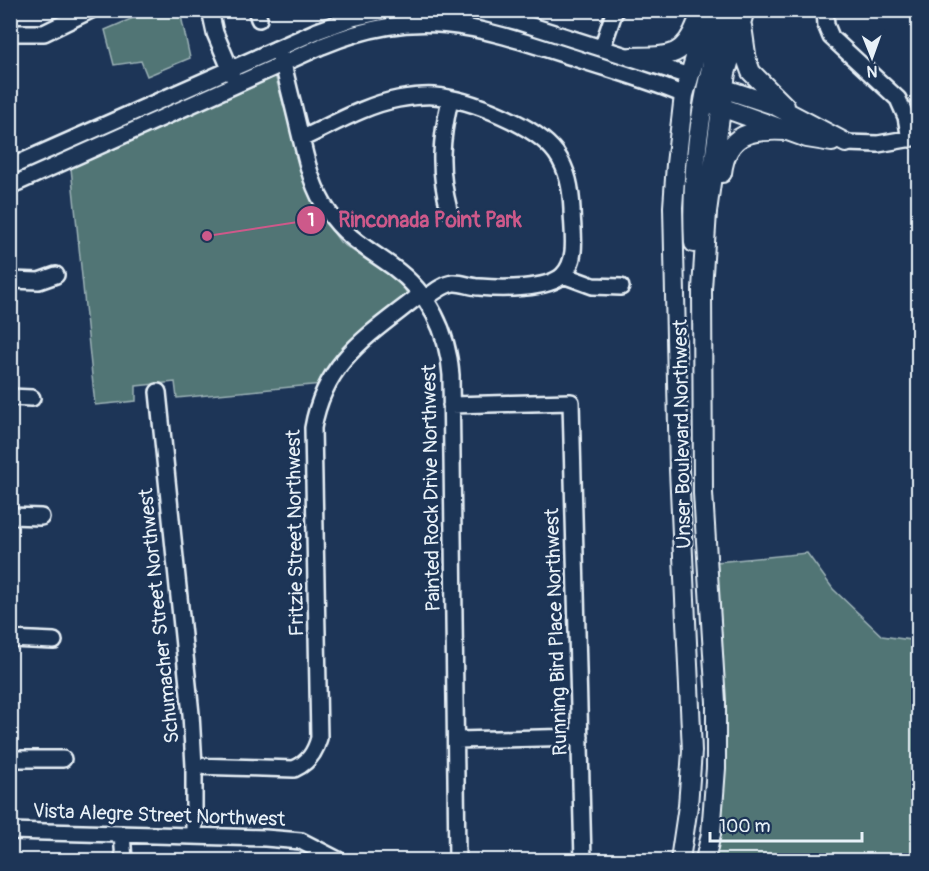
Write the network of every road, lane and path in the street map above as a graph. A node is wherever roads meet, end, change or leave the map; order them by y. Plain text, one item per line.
1 (91, 10) edge
2 (210, 10) edge
3 (388, 10) edge
4 (472, 10) edge
5 (615, 10) edge
6 (701, 10) edge
7 (710, 10) edge
8 (825, 10) edge
9 (498, 13) edge
10 (738, 14) edge
11 (494, 32) junction
12 (10, 33) edge
13 (602, 48) junction
14 (276, 49) junction
15 (631, 57) junction
16 (283, 63) junction
17 (230, 69) junction
18 (689, 76) junction
19 (237, 84) junction
20 (684, 94) junction
21 (714, 95) junction
22 (450, 99) junction
23 (791, 123) junction
24 (914, 138) edge
25 (302, 139) junction
26 (846, 143) joint
27 (10, 167) edge
28 (10, 186) edge
29 (449, 210) dead end
30 (56, 274) dead end
31 (563, 275) junction
32 (10, 280) edge
33 (621, 287) dead end
34 (423, 296) junction
35 (702, 330) junction
36 (158, 392) dead end
37 (10, 397) edge
38 (32, 398) dead end
39 (451, 405) junction
40 (10, 516) edge
41 (41, 517) dead end
42 (10, 639) edge
43 (54, 641) dead end
44 (580, 737) junction
45 (457, 740) junction
46 (10, 759) edge
47 (63, 759) dead end
48 (194, 766) junction
49 (10, 831) edge
50 (122, 834) junction
51 (194, 836) junction
52 (124, 861) edge
53 (338, 861) edge
54 (457, 861) edge
55 (583, 861) edge
56 (680, 861) edge
57 (705, 861) edge

1 - 12 street
2 - 17 street
3 - 14 street
4 - 9 street
5 - 13 street
6 - 15 main road
7 - 18 main road, Unser Boulevard Northwest
8 - 24 street
9 - 11 street
9 - 13 street
10 - 21 main road, Unser Boulevard Northwest
10 - 23 main road
11 - 16 street
11 - 20 street
13 - 15 street
14 - 16 street, Painted Rock Drive Northwest
14 - 17 street
15 - 18 street
16 - 19 street
16 - 25 street, Painted Rock Drive Northwest
17 - 19 street
17 - 27 street
18 - 20 main road, Unser Boulevard Northwest
18 - 21 main road
19 - 28 street
20 - 21 main road
20 - 56 main road, Unser Boulevard Northwest
21 - 23 main road
21 - 35 main road, Unser Boulevard Northwest
22 - 25 street
22 - 29 street
22 - 31 street
23 - 26 main road
23 - 35 main road
24 - 26 street
25 - 34 street, Painted Rock Drive Northwest
30 - 32 street
31 - 33 street
31 - 34 street
34 - 39 street, Painted Rock Drive Northwest
34 - 48 street, Fritzie Street Northwest
35 - 57 main road, Unser Boulevard Northwest
36 - 48 street, Schumacher Street Northwest
37 - 38 street
39 - 44 street, Running Bird Place Northwest
39 - 45 street, Painted Rock Drive Northwest
40 - 41 street
42 - 43 street
44 - 45 street
44 - 55 street, Running Bird Place Northwest
45 - 54 street, Painted Rock Drive Northwest
46 - 47 street
48 - 51 street, Schumacher Street Northwest
49 - 50 street, Vista Alegre Street Northwest
50 - 51 street, Vista Alegre Street Northwest
50 - 52 street
51 - 53 street, Vista Alegre Street Northwest

